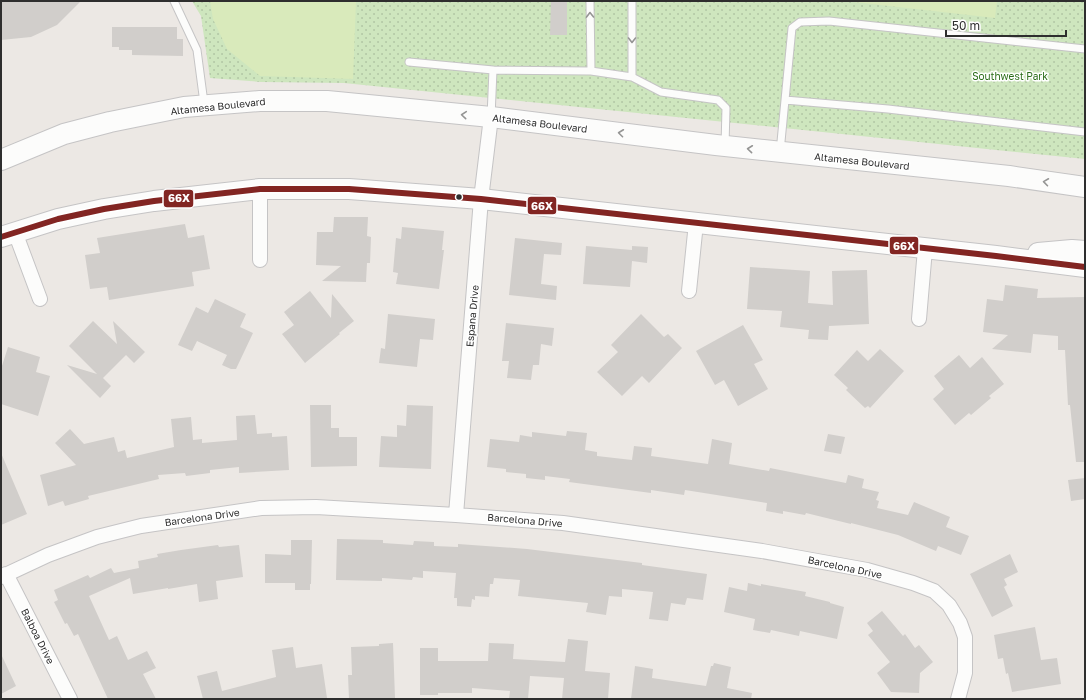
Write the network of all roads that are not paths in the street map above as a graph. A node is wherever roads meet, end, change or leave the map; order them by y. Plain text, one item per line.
1 (174, 1) edge
2 (590, 1) edge
3 (632, 1) edge
4 (1085, 49) edge
5 (409, 62) dead end
6 (493, 70) junction
7 (591, 71) junction
8 (632, 77) junction
9 (784, 100) junction
10 (205, 106) junction
11 (491, 117) junction
12 (1085, 132) edge
13 (725, 146) junction
14 (780, 152) junction
15 (1, 160) edge
16 (1085, 187) edge
17 (260, 189) junction
18 (481, 199) junction
19 (696, 224) junction
20 (8, 234) edge
21 (925, 249) junction
22 (1085, 251) edge
23 (996, 256) junction
24 (260, 260) dead end
25 (1085, 267) edge
26 (689, 291) dead end
27 (40, 299) dead end
28 (919, 319) dead end
29 (456, 515) junction
30 (4, 575) edge
31 (70, 699) edge
32 (958, 699) edge

1 - 10 lane
7 -> 2 lane
3 -> 8 lane
4 - 9 lane
5 - 6 lane
6 - 7 lane
6 - 11 lane
7 - 8 lane
8 - 13 lane
9 - 12 lane
9 - 14 lane
11 -> 10 main road, Altamesa Boulevard
10 - 15 main road, Altamesa Boulevard
13 -> 11 main road, Altamesa Boulevard
11 - 18 street, Espana Drive
14 -> 13 main road, Altamesa Boulevard
16 -> 14 main road, Altamesa Boulevard
17 - 18 main road
17 - 20 main road
17 - 24 street
18 - 19 main road
18 - 29 street, Espana Drive
19 - 21 main road
19 - 26 street
20 - 27 street
21 - 23 main road
21 - 28 street
22 - 23 main road
23 - 25 main road
29 - 30 street, Barcelona Drive
29 - 32 street, Barcelona Drive
30 - 31 street, Balboa Drive

